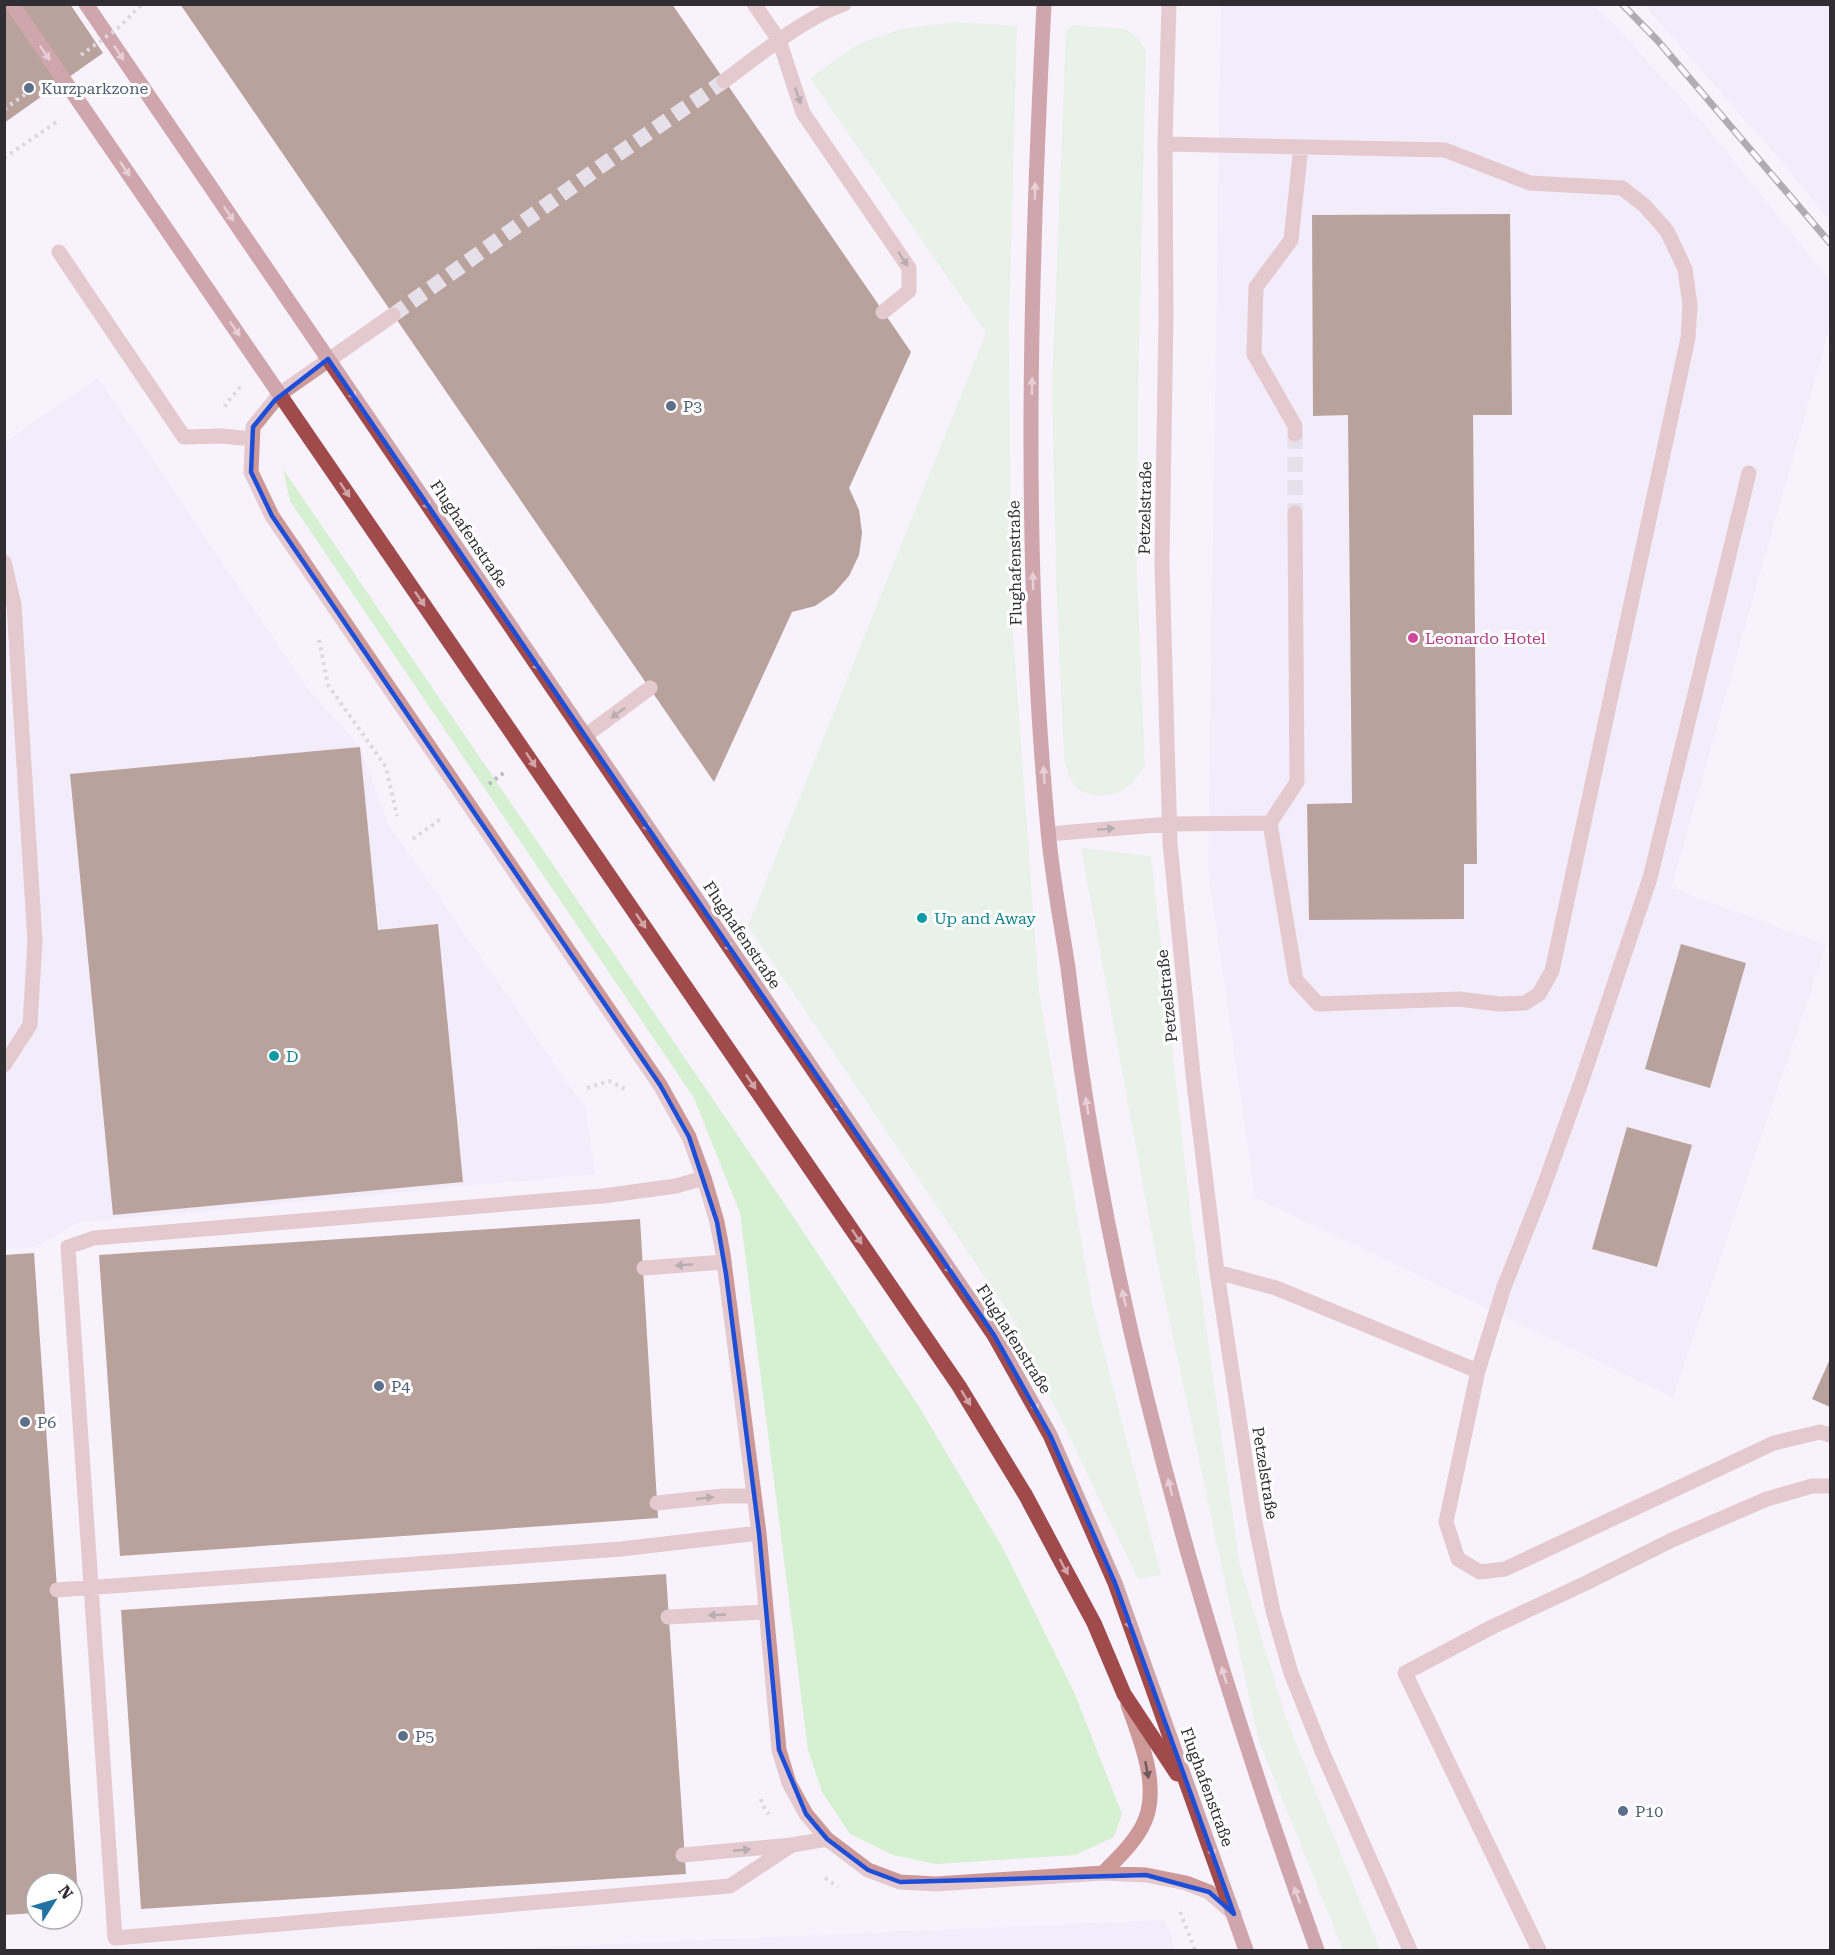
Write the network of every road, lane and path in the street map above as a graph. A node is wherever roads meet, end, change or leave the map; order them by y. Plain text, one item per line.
1 (12, 4) edge
2 (86, 4) edge
3 (754, 4) edge
4 (844, 4) edge
5 (1044, 4) edge
6 (1170, 4) edge
7 (779, 40) junction
8 (724, 81) tunnel mouth
9 (1165, 144) junction
10 (1301, 147) junction
11 (59, 252) dead end
12 (883, 312) dead end
13 (393, 315) tunnel mouth
14 (328, 359) junction
15 (1295, 434) tunnel mouth
16 (252, 439) junction
17 (1749, 473) dead end
18 (1296, 513) tunnel mouth
19 (4, 562) edge
20 (650, 688) dead end
21 (585, 736) junction
22 (1270, 823) junction
23 (1169, 824) junction
24 (1048, 834) junction
25 (4, 1065) edge
26 (587, 1088) dead end
27 (628, 1092) dead end
28 (704, 1178) junction
29 (724, 1262) junction
30 (644, 1268) dead end
31 (1217, 1272) junction
32 (1478, 1371) junction
33 (1830, 1435) edge
34 (1830, 1486) edge
35 (754, 1496) junction
36 (657, 1503) dead end
37 (759, 1533) junction
38 (92, 1588) junction
39 (57, 1590) dead end
40 (766, 1612) junction
41 (668, 1617) dead end
42 (1124, 1694) junction
43 (1191, 1794) junction
44 (760, 1796) dead end
45 (827, 1839) junction
46 (792, 1845) junction
47 (683, 1855) dead end
48 (1103, 1873) junction
49 (840, 1888) dead end
50 (1179, 1911) dead end
51 (1234, 1914) junction
52 (1195, 1950) edge
53 (1246, 1950) edge
54 (1317, 1950) edge
55 (1410, 1950) edge
56 (1539, 1950) edge

1 -> 42 main road, bridge
2 -> 14 main road, Flughafenstraße
3 - 7 street
4 - 7 street
24 -> 5 main road, Flughafenstraße
6 - 9 street, Petzelstraße
7 - 8 street
7 -> 12 street
9 - 10 street
9 - 23 street, Petzelstraße
10 - 15 street
10 - 22 street
11 - 16 street
13 - 14 street
14 - 16 street
14 -> 21 main road, Flughafenstraße
16 - 28 street
17 - 32 street
18 - 22 street
19 - 25 street
20 -> 21 street
21 -> 43 main road, Flughafenstraße
22 - 23 street
24 -> 23 street
23 - 31 street, Petzelstraße
54 -> 24 main road, Flughafenstraße
26 - 27 path
28 - 29 street
28 - 38 street
29 -> 30 street
29 - 35 street
31 - 32 street
31 - 55 street, Petzelstraße
32 - 33 street
34 - 56 street
36 -> 35 street
35 - 37 street
37 - 38 street
37 - 40 street
38 - 39 street
38 - 46 street
40 -> 41 street
40 - 45 street
42 - 43 main road
42 -> 48 street
43 -> 51 main road, Flughafenstraße
44 - 46 path
45 - 46 street
45 - 48 street
47 -> 46 street
46 - 49 path
48 - 51 street
50 - 52 path
51 - 53 main road, Flughafenstraße

